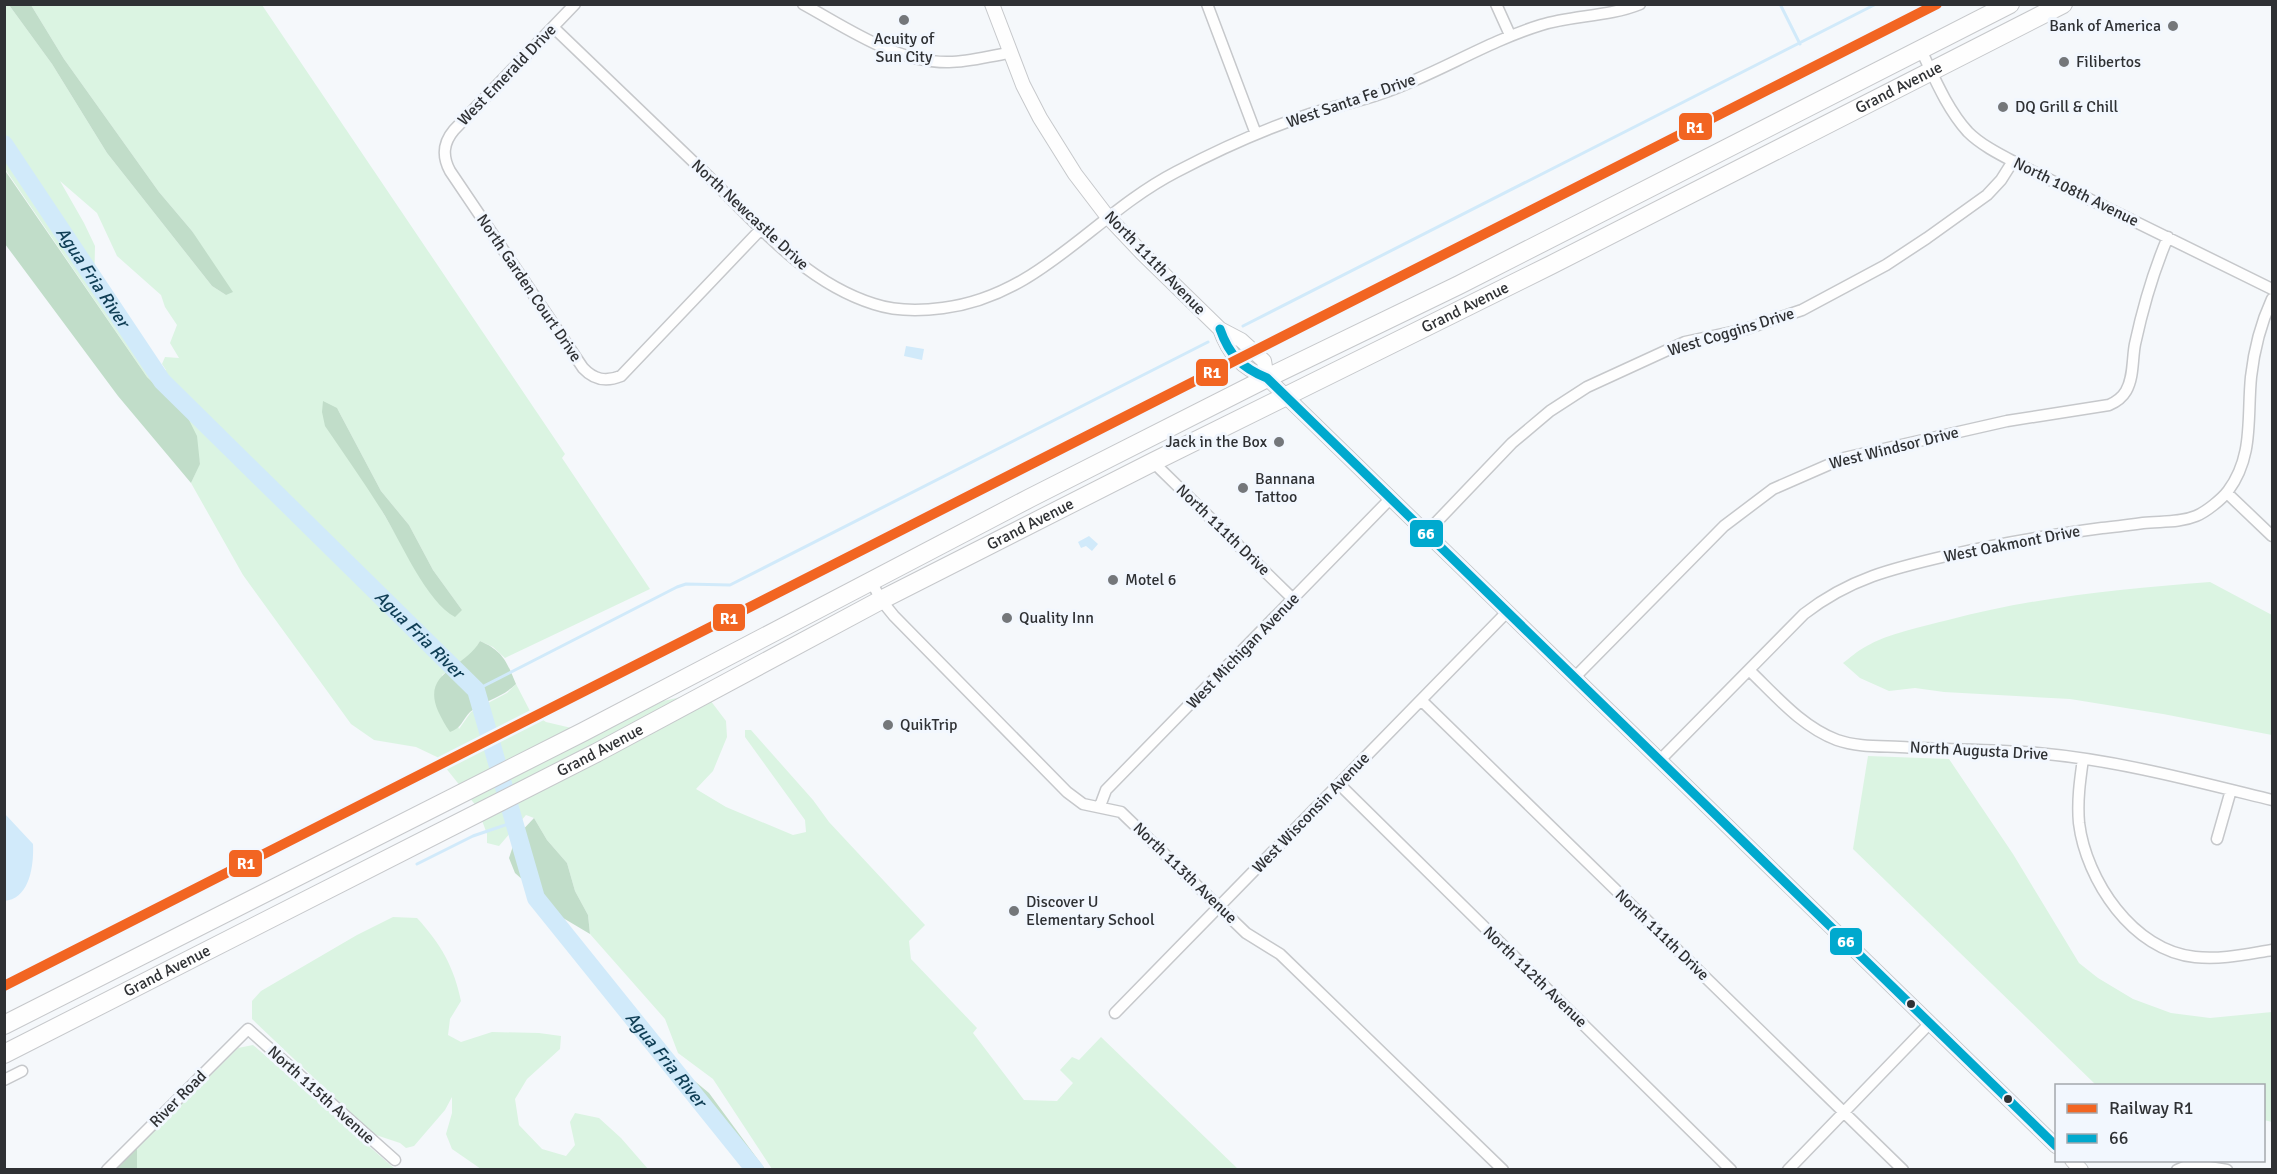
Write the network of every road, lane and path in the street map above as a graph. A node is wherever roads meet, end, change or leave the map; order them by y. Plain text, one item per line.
1 (575, 4) edge
2 (803, 4) edge
3 (992, 4) edge
4 (1206, 4) edge
5 (1496, 4) edge
6 (1640, 4) edge
7 (2010, 4) edge
8 (2063, 4) edge
9 (553, 27) junction
10 (1510, 36) junction
11 (1921, 50) junction
12 (1009, 53) junction
13 (1931, 72) junction
14 (1256, 134) junction
15 (445, 149) joint
16 (2013, 161) junction
17 (1107, 216) junction
18 (762, 228) junction
19 (2168, 237) junction
20 (2272, 289) edge
21 (2272, 299) edge
22 (1267, 378) junction
23 (1286, 396) junction
24 (1153, 462) junction
25 (2227, 493) junction
26 (1391, 498) junction
27 (1426, 533) junction
28 (2272, 536) edge
29 (871, 581) junction
30 (1293, 599) junction
31 (881, 600) junction
32 (1507, 612) junction
33 (1749, 670) junction
34 (1575, 677) junction
35 (1421, 700) junction
36 (2083, 759) junction
37 (1660, 760) junction
38 (1339, 784) junction
39 (2231, 790) junction
40 (2272, 801) edge
41 (1100, 806) junction
42 (2217, 839) dead end
43 (1220, 906) junction
44 (2272, 950) edge
45 (1115, 1013) dead end
46 (1930, 1023) junction
47 (4, 1025) edge
48 (248, 1029) joint
49 (4, 1054) edge
50 (22, 1071) dead end
51 (4, 1080) edge
52 (1844, 1113) junction
53 (2055, 1145) edge
54 (395, 1160) dead end
55 (107, 1170) edge
56 (1503, 1170) edge
57 (1731, 1170) edge
58 (1788, 1170) edge
59 (1903, 1170) edge
60 (2177, 1170) edge
61 (2227, 1170) edge

1 - 9 street, West Emerald Drive
2 - 12 street
3 - 12 street, North 111th Avenue
4 - 14 street
5 - 10 street
6 - 10 street, West Santa Fe Drive
7 - 11 highway, Grand Avenue
8 - 13 highway, Grand Avenue
9 - 15 street, West Emerald Drive
9 - 18 street, North Newcastle Drive
10 - 14 street, West Santa Fe Drive
11 - 13 street, North 108th Avenue
11 - 22 highway, Grand Avenue
12 - 17 street, North 111th Avenue
13 - 16 street, North 108th Avenue
13 - 23 highway, Grand Avenue
14 - 17 street, West Santa Fe Drive
15 - 18 street, North Garden Court Drive
16 - 19 street, North 108th Avenue
16 - 27 street, West Coggins Drive
17 - 18 street, North Newcastle Drive
17 - 22 street, North 111th Avenue
19 - 20 street, North 108th Avenue
19 - 34 street, West Windsor Drive
21 - 25 street, West Oakmont Drive
22 - 23 street, North 111th Avenue
22 - 29 highway, Grand Avenue
23 - 24 highway, Grand Avenue
23 - 26 street, North 111th Avenue
24 - 30 street, North 111th Drive
24 - 31 highway, Grand Avenue
25 - 28 street
25 - 33 street, West Oakmont Drive
26 - 27 street, North 111th Avenue
26 - 30 street, West Michigan Avenue
27 - 32 street, North 111th Avenue
29 - 31 street, North 113th Avenue
29 - 47 highway, Grand Avenue
30 - 41 street, West Michigan Avenue
31 - 41 street, North 113th Avenue
31 - 49 highway, Grand Avenue
32 - 34 street, North 111th Avenue
32 - 35 street, West Wisconsin Avenue
33 - 36 street, North Augusta Drive
33 - 37 street, West Oakmont Drive
34 - 37 street, North 111th Avenue
35 - 38 street, West Wisconsin Avenue
35 - 52 street, North 111th Drive
36 - 39 street, North Augusta Drive
36 - 44 street
37 - 46 street, North 111th Avenue
38 - 43 street, West Wisconsin Avenue
38 - 57 street, North 112th Avenue
39 - 40 street, North Augusta Drive
39 - 42 street
41 - 43 street, North 113th Avenue
43 - 45 street, West Wisconsin Avenue
43 - 56 street, North 113th Avenue
46 - 52 street
46 - 53 street, North 111th Avenue
48 - 54 street, North 115th Avenue
48 - 55 street, River Road
50 - 51 street
52 - 58 street
52 - 59 street, North 111th Drive
60 - 61 street

